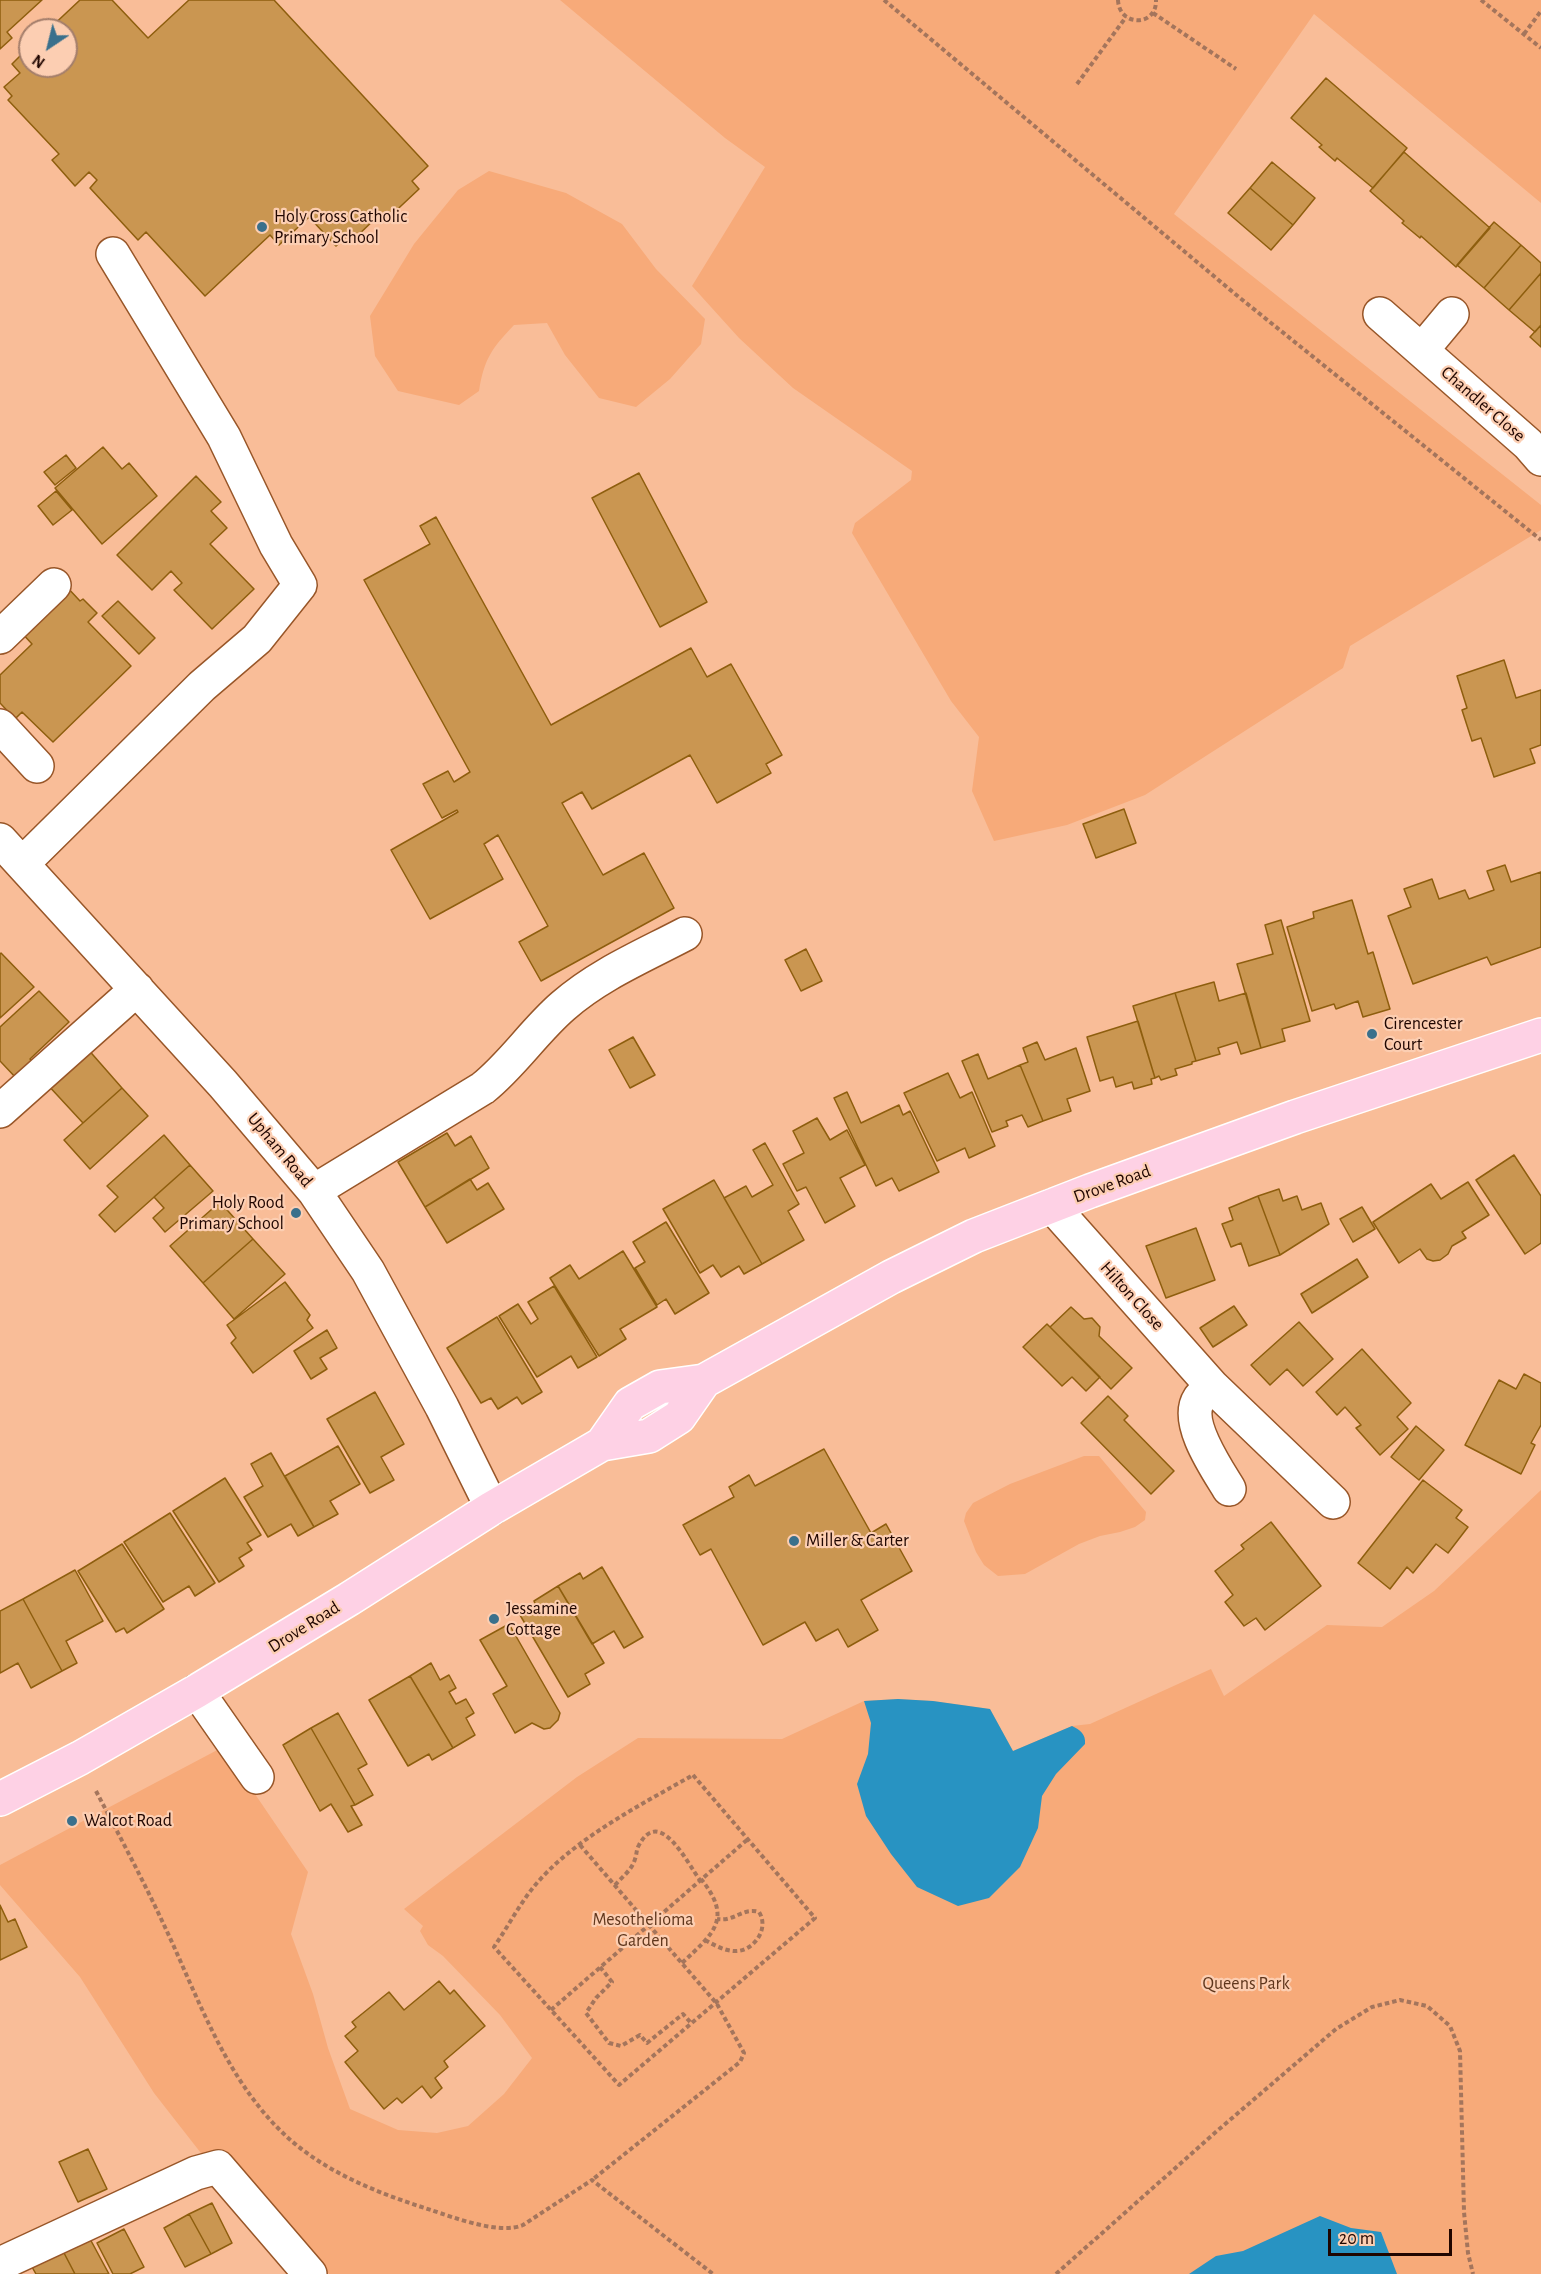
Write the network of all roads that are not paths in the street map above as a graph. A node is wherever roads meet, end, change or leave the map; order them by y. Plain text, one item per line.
1 (113, 254) dead end
2 (1380, 314) dead end
3 (1452, 314) dead end
4 (1422, 350) junction
5 (1541, 459) edge
6 (54, 585) dead end
7 (0, 637) edge
8 (0, 726) edge
9 (37, 766) dead end
10 (0, 840) edge
11 (22, 864) junction
12 (685, 934) dead end
13 (137, 989) junction
14 (1541, 1035) edge
15 (0, 1111) edge
16 (315, 1191) junction
17 (1052, 1206) junction
18 (1212, 1386) junction
19 (1229, 1489) dead end
20 (1333, 1502) dead end
21 (492, 1508) junction
22 (197, 1691) junction
23 (257, 1777) dead end
24 (0, 1799) edge
25 (0, 2264) edge
26 (310, 2274) edge

1 - 11 street
2 - 4 street, Chandler Close
3 - 4 street
4 - 5 street, Chandler Close
6 - 7 street
8 - 9 street
10 - 11 street, Upham Road
11 - 13 street, Upham Road
12 - 16 street
13 - 15 street
13 - 16 street, Upham Road
14 - 17 main road, Drove Road
16 - 21 street, Upham Road
17 - 18 street, Hilton Close
17 - 21 main road, Drove Road
18 - 19 street
18 - 20 street, Hilton Close
21 - 22 main road, Drove Road
22 - 23 street
22 - 24 main road, Drove Road
25 - 26 street

